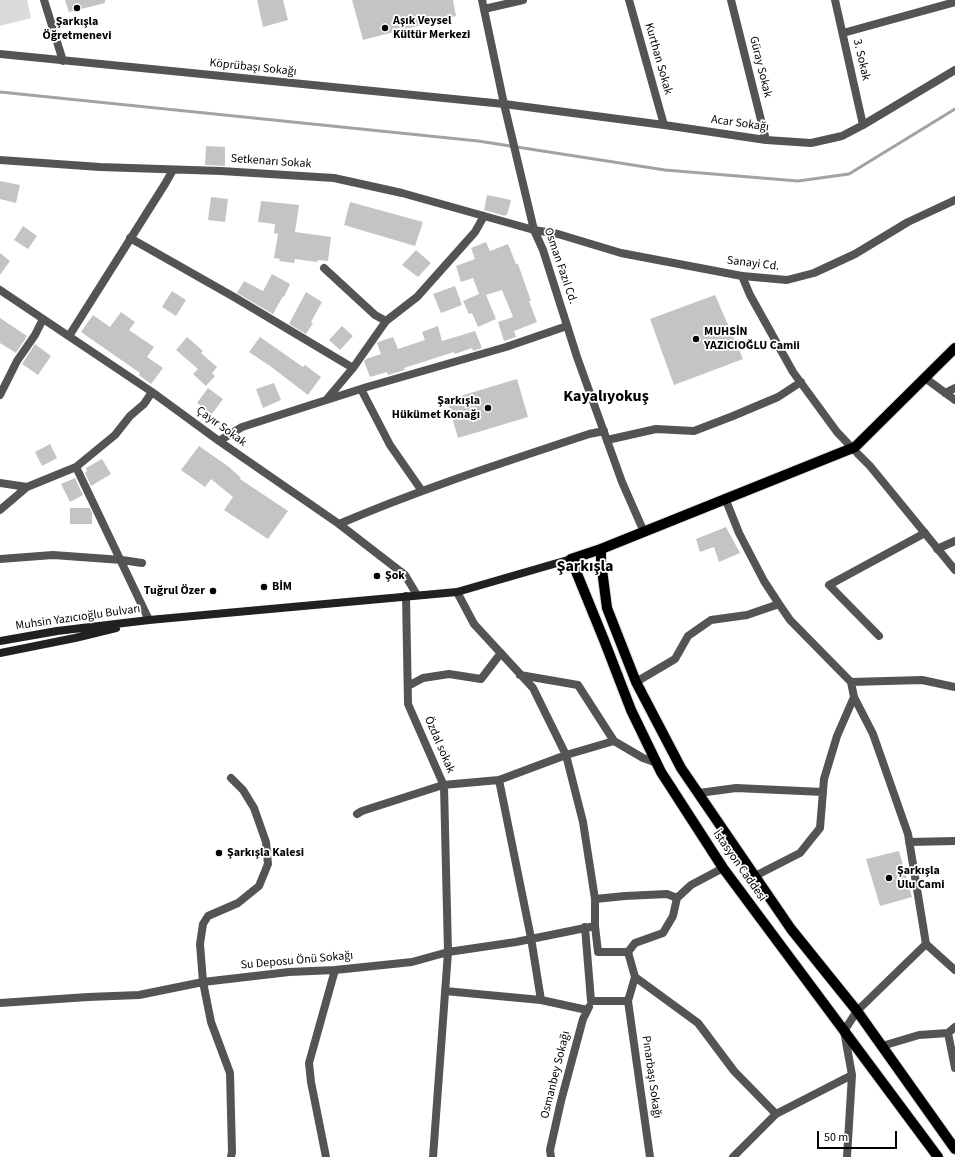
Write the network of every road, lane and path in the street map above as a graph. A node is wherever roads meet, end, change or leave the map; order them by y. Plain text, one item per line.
1 (44, 0) edge
2 (482, 0) edge
3 (523, 0) edge
4 (629, 0) edge
5 (731, 0) edge
6 (834, 0) edge
7 (955, 2) edge
8 (484, 9) junction
9 (843, 33) junction
10 (0, 54) edge
11 (63, 61) junction
12 (955, 70) edge
13 (504, 104) junction
14 (664, 125) junction
15 (863, 125) junction
16 (766, 140) junction
17 (0, 160) edge
18 (173, 170) junction
19 (955, 200) edge
20 (484, 216) junction
21 (534, 230) junction
22 (130, 238) junction
23 (324, 268) dead end
24 (742, 276) junction
25 (0, 290) edge
26 (43, 319) junction
27 (386, 321) junction
28 (567, 326) junction
29 (69, 336) junction
30 (955, 348) edge
31 (353, 368) junction
32 (925, 378) junction
33 (801, 382) junction
34 (955, 388) edge
35 (361, 389) junction
36 (152, 392) junction
37 (945, 393) junction
38 (0, 394) edge
39 (327, 400) junction
40 (955, 400) edge
41 (604, 431) junction
42 (607, 440) junction
43 (219, 442) junction
44 (855, 451) junction
45 (76, 467) junction
46 (0, 483) edge
47 (27, 487) junction
48 (422, 491) junction
49 (725, 498) junction
50 (0, 510) edge
51 (339, 524) junction
52 (644, 532) junction
53 (925, 533) junction
54 (955, 541) edge
55 (938, 548) junction
56 (601, 549) junction
57 (571, 559) junction
58 (0, 560) edge
59 (122, 560) junction
60 (142, 563) dead end
61 (955, 570) edge
62 (458, 592) junction
63 (417, 595) junction
64 (406, 596) junction
65 (779, 604) junction
66 (149, 620) junction
67 (879, 636) dead end
68 (0, 641) edge
69 (0, 653) edge
70 (501, 653) junction
71 (520, 674) junction
72 (636, 682) junction
73 (851, 682) junction
74 (408, 686) junction
75 (955, 686) edge
76 (854, 698) junction
77 (614, 741) junction
78 (566, 755) junction
79 (657, 763) junction
80 (232, 778) dead end
81 (499, 780) junction
82 (443, 785) junction
83 (823, 792) junction
84 (699, 793) junction
85 (357, 814) dead end
86 (955, 841) edge
87 (909, 842) junction
88 (723, 868) junction
89 (755, 876) junction
90 (677, 898) junction
91 (595, 899) junction
92 (595, 926) junction
93 (585, 927) junction
94 (531, 938) junction
95 (926, 944) junction
96 (448, 952) junction
97 (628, 952) junction
98 (335, 970) junction
99 (955, 970) edge
100 (634, 977) junction
101 (203, 982) junction
102 (445, 991) junction
103 (541, 1000) junction
104 (591, 1001) junction
105 (628, 1001) junction
106 (0, 1003) edge
107 (587, 1010) junction
108 (857, 1011) junction
109 (952, 1030) edge
110 (844, 1031) junction
111 (882, 1046) junction
112 (955, 1068) edge
113 (852, 1074) junction
114 (776, 1114) junction
115 (955, 1149) edge
116 (231, 1157) edge
117 (326, 1157) edge
118 (433, 1157) edge
119 (551, 1157) edge
120 (650, 1157) edge
121 (733, 1157) edge
122 (847, 1157) edge
123 (938, 1157) edge

1 - 11 street
2 - 8 street, Osman Fazıl Cd.
3 - 8 street
4 - 14 street, Kurthan Sokak
5 - 16 street, Güray Sokak
6 - 9 street, 3. Sokak
7 - 9 street
8 - 13 street, Osman Fazıl Cd.
9 - 15 street, 3. Sokak
10 - 11 street, Köprübaşı Sokağı
11 - 13 street, Köprübaşı Sokağı
12 - 15 street, Acar Sokağı
13 - 14 street, Acar Sokağı
13 - 21 street, Osman Fazıl Cd.
14 - 16 street, Acar Sokağı
15 - 16 street, Acar Sokağı
17 - 18 street, Setkenarı Sokak
18 - 20 street, Setkenarı Sokak
18 - 22 street
19 - 24 street, Sanayi Cd.
20 - 21 street, Setkenarı Sokak
20 - 27 street
21 - 24 street, Sanayi Cd.
21 - 28 street, Osman Fazıl Cd.
22 - 29 street
22 - 31 street
23 - 27 street
24 - 33 street
25 - 26 street, Çayır Sokak
26 - 29 street, Çayır Sokak
26 - 38 street
27 - 31 street
28 - 35 street
28 - 41 street, Osman Fazıl Cd.
29 - 36 street, Çayır Sokak
30 - 32 main road
31 - 39 street
32 - 37 street
32 - 44 main road
33 - 42 street
33 - 44 street
34 - 37 street
35 - 39 street
35 - 48 street
36 - 43 street, Çayır Sokak
36 - 45 street
37 - 40 street
39 - 43 street
41 - 42 street, Osman Fazıl Cd.
41 - 48 street
42 - 52 street, Osman Fazıl Cd.
43 - 51 street, Çayır Sokak
44 - 49 main road
44 - 53 street
45 - 47 street
45 - 59 street
46 - 47 street
47 - 50 street
48 - 51 street
49 - 52 main road
49 - 65 street
51 - 63 street, Çayır Sokak
52 - 56 main road
53 - 55 street
53 - 67 street
54 - 55 street
55 - 61 street
56 - 57 main road
56 - 72 main road, İstasyon Caddesi
57 - 62 main road
57 - 79 main road, İstasyon Caddesi
58 - 59 street
59 - 60 street
59 - 66 street
62 - 63 main road
62 - 70 street
63 - 64 main road
64 - 66 main road
64 - 74 street, Özdal sokak
65 - 72 street
65 - 73 street
66 - 68 main road, Muhsin Yazıcıoğlu Bulvarı
66 - 69 main road, Muhsin Yazıcıoğlu Bulvarı
70 - 71 street
70 - 74 street
71 - 77 street
71 - 78 street
72 - 84 main road, İstasyon Caddesi
73 - 75 street
73 - 76 street
74 - 82 street, Özdal sokak
76 - 83 street
76 - 87 street
77 - 78 street
77 - 79 street
78 - 81 street
78 - 91 street
79 - 88 main road, İstasyon Caddesi
80 - 101 street
81 - 82 street
81 - 94 street
82 - 85 street
82 - 96 street, Özdal sokak
83 - 84 street
83 - 89 street
84 - 89 main road, İstasyon Caddesi
86 - 87 street
87 - 95 street
88 - 90 street
88 - 110 main road, İstasyon Caddesi
89 - 108 main road, İstasyon Caddesi
90 - 91 street
90 - 97 street
91 - 92 street
92 - 93 street, Su Deposu Önü Sokağı
92 - 97 street
93 - 94 street, Su Deposu Önü Sokağı
93 - 104 street
94 - 96 street, Su Deposu Önü Sokağı
94 - 103 street
95 - 99 street
95 - 108 street
96 - 98 street, Su Deposu Önü Sokağı
96 - 102 street, Özdal sokak
97 - 100 street
98 - 101 street, Su Deposu Önü Sokağı
98 - 117 street
100 - 105 street
100 - 114 street
101 - 106 street, Su Deposu Önü Sokağı
101 - 116 street
102 - 103 street
102 - 118 street, Özdal sokak
103 - 107 street
104 - 105 street
104 - 107 street, Osmanbey Sokağı
105 - 120 street, Pınarbaşı Sokağı
107 - 119 street, Osmanbey Sokağı
108 - 110 street
108 - 111 main road, İstasyon Caddesi
109 - 111 street
109 - 112 street
110 - 113 street
110 - 123 main road, İstasyon Caddesi
111 - 115 main road, İstasyon Caddesi
113 - 114 street
113 - 122 street
114 - 121 street

